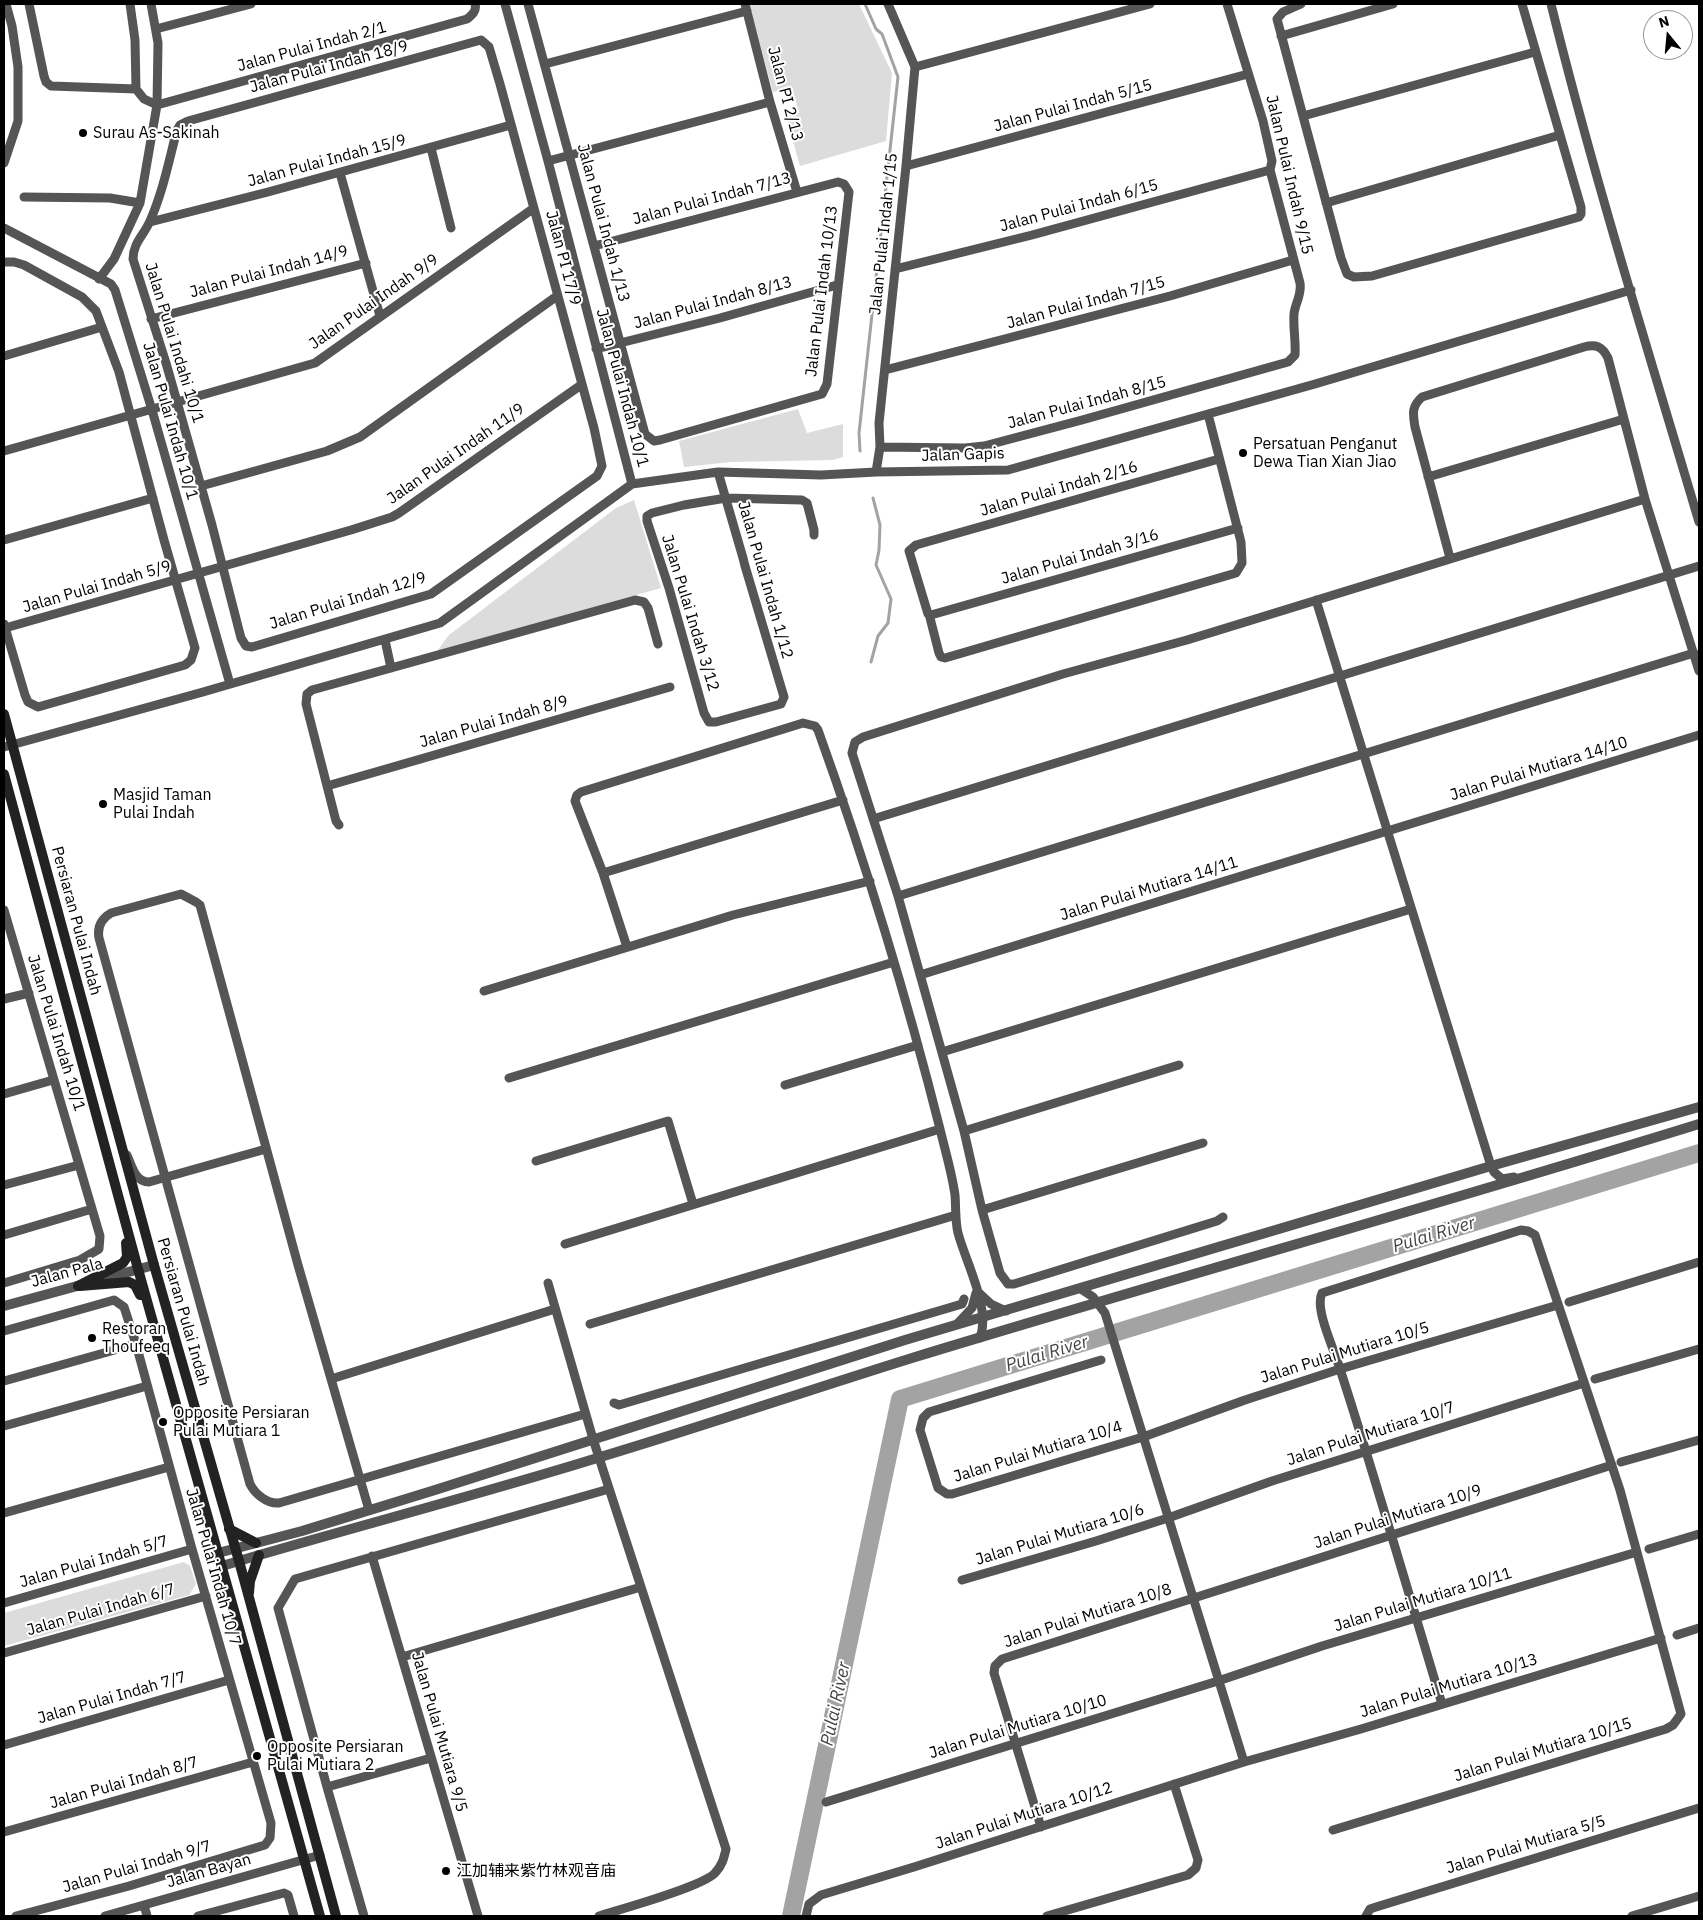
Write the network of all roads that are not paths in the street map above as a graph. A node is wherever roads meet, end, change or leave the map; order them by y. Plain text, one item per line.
1 (6, 4) edge
2 (30, 4) edge
3 (130, 4) edge
4 (150, 4) edge
5 (251, 4) edge
6 (505, 4) edge
7 (528, 4) edge
8 (888, 4) edge
9 (1150, 4) edge
10 (1227, 4) edge
11 (1301, 4) edge
12 (1393, 4) edge
13 (1522, 4) edge
14 (1551, 4) edge
15 (746, 7) edge
16 (474, 9) edge
17 (156, 29) junction
18 (1281, 36) junction
19 (489, 47) joint
20 (1535, 52) junction
21 (544, 64) junction
22 (914, 67) junction
23 (1248, 74) junction
24 (136, 89) junction
25 (770, 102) junction
26 (157, 105) junction
27 (1303, 116) junction
28 (511, 125) junction
29 (177, 130) joint
30 (1560, 135) junction
31 (431, 148) junction
32 (569, 155) junction
33 (548, 161) junction
34 (4, 163) edge
35 (906, 166) junction
36 (1270, 170) junction
37 (340, 173) junction
38 (838, 182) joint
39 (798, 192) junction
40 (24, 197) dead end
41 (140, 203) junction
42 (1326, 203) junction
43 (534, 208) junction
44 (150, 222) junction
45 (4, 228) edge
46 (451, 228) dead end
47 (594, 246) junction
48 (1293, 260) junction
49 (4, 262) edge
50 (366, 262) junction
51 (895, 269) junction
52 (100, 278) junction
53 (837, 285) junction
54 (1630, 290) junction
55 (557, 296) junction
56 (380, 316) junction
57 (151, 319) junction
58 (102, 327) junction
59 (620, 343) junction
60 (596, 349) junction
61 (1295, 355) joint
62 (4, 356) edge
63 (885, 370) junction
64 (581, 385) junction
65 (177, 403) junction
66 (152, 410) junction
67 (1208, 414) junction
68 (131, 415) junction
69 (1624, 419) junction
70 (660, 440) joint
71 (880, 446) junction
72 (4, 451) edge
73 (1219, 459) junction
74 (718, 472) junction
75 (876, 472) junction
76 (597, 476) joint
77 (1428, 477) junction
78 (632, 484) junction
79 (201, 486) junction
80 (153, 498) junction
81 (726, 498) junction
82 (1645, 499) junction
83 (1699, 522) edge
84 (1238, 528) junction
85 (814, 535) dead end
86 (4, 540) edge
87 (1450, 558) junction
88 (1699, 566) edge
89 (222, 567) junction
90 (197, 574) junction
91 (1670, 576) junction
92 (175, 581) junction
93 (1316, 600) junction
94 (930, 615) junction
95 (4, 626) edge
96 (385, 640) junction
97 (658, 644) dead end
98 (1694, 653) junction
99 (391, 668) junction
100 (1699, 671) edge
101 (1339, 677) junction
102 (230, 684) junction
103 (670, 687) dead end
104 (4, 714) edge
105 (710, 722) joint
106 (1699, 735) edge
107 (8, 745) edge
108 (1363, 754) junction
109 (4, 774) edge
110 (327, 786) junction
111 (843, 800) junction
112 (873, 819) junction
113 (339, 824) dead end
114 (1388, 832) junction
115 (603, 873) junction
116 (870, 881) junction
117 (898, 896) junction
118 (1411, 908) junction
119 (4, 910) edge
120 (627, 947) junction
121 (894, 962) junction
122 (920, 975) junction
123 (484, 991) dead end
124 (29, 993) junction
125 (4, 999) edge
126 (918, 1045) junction
127 (942, 1052) junction
128 (1179, 1065) dead end
129 (509, 1078) dead end
130 (53, 1080) junction
131 (785, 1085) dead end
132 (4, 1094) edge
133 (1699, 1107) edge
134 (1699, 1124) edge
135 (940, 1129) junction
136 (964, 1131) junction
137 (118, 1134) junction
138 (1203, 1143) dead end
139 (266, 1148) junction
140 (536, 1161) dead end
141 (79, 1165) junction
142 (1491, 1166) junction
143 (1534, 1175) junction
144 (165, 1178) junction
145 (4, 1185) edge
146 (693, 1204) junction
147 (92, 1209) junction
148 (982, 1210) junction
149 (122, 1213) junction
150 (956, 1215) junction
151 (1223, 1217) dead end
152 (4, 1235) edge
153 (565, 1244) dead end
154 (1699, 1262) edge
155 (154, 1265) junction
156 (138, 1269) junction
157 (4, 1283) edge
158 (548, 1283) dead end
159 (78, 1286) junction
160 (1081, 1289) junction
161 (977, 1290) junction
162 (964, 1299) dead end
163 (1569, 1302) dead end
164 (1098, 1304) junction
165 (1558, 1305) junction
166 (4, 1306) edge
167 (555, 1309) junction
168 (1006, 1311) junction
169 (983, 1318) junction
170 (153, 1324) junction
171 (590, 1324) dead end
172 (956, 1326) junction
173 (4, 1331) edge
174 (980, 1338) junction
175 (136, 1344) junction
176 (1699, 1349) edge
177 (1101, 1360) dead end
178 (1340, 1369) junction
179 (331, 1379) junction
180 (1595, 1379) dead end
181 (4, 1381) edge
182 (1584, 1383) junction
183 (147, 1386) junction
184 (614, 1403) dead end
185 (585, 1414) junction
186 (4, 1426) edge
187 (1143, 1437) junction
188 (593, 1439) junction
189 (1699, 1440) edge
190 (1366, 1452) junction
191 (599, 1458) junction
192 (1621, 1462) dead end
193 (1612, 1465) junction
194 (169, 1467) junction
195 (360, 1479) junction
196 (609, 1488) junction
197 (369, 1510) junction
198 (4, 1514) edge
199 (1168, 1518) junction
200 (229, 1528) junction
201 (1699, 1534) edge
202 (1391, 1535) junction
203 (256, 1543) junction
204 (192, 1549) junction
205 (234, 1549) junction
206 (1649, 1549) dead end
207 (1637, 1552) junction
208 (218, 1553) junction
209 (259, 1555) junction
210 (372, 1556) junction
211 (238, 1561) junction
212 (222, 1566) junction
213 (962, 1580) dead end
214 (641, 1588) junction
215 (206, 1596) junction
216 (248, 1597) junction
217 (1193, 1598) junction
218 (4, 1603) edge
219 (1416, 1617) junction
220 (1699, 1628) edge
221 (1677, 1634) dead end
222 (1661, 1638) junction
223 (4, 1653) edge
224 (402, 1657) junction
225 (229, 1680) junction
226 (1218, 1681) junction
227 (1442, 1704) junction
228 (1016, 1744) junction
229 (4, 1745) edge
230 (431, 1758) junction
231 (253, 1762) junction
232 (1244, 1762) junction
233 (1174, 1784) junction
234 (327, 1787) junction
235 (826, 1802) dead end
236 (1699, 1808) edge
237 (1041, 1827) junction
238 (1334, 1830) dead end
239 (4, 1832) edge
240 (265, 1845) joint
241 (320, 1855) junction
242 (305, 1860) junction
243 (1699, 1896) edge
244 (144, 1905) junction
245 (16, 1916) edge
246 (105, 1916) edge
247 (147, 1916) edge
248 (198, 1916) edge
249 (294, 1916) edge
250 (320, 1916) edge
251 (336, 1916) edge
252 (364, 1916) edge
253 (478, 1916) edge
254 (599, 1916) edge
255 (806, 1916) edge
256 (1047, 1916) edge
257 (1366, 1916) edge
258 (1632, 1916) edge

1 - 34 street
2 - 24 street
3 - 24 street
4 - 17 street
5 - 17 street
6 - 33 street, Jalan Pulai Indah 10/1
7 - 21 street, Jalan Pulai Indah 1/13
8 - 22 street, Jalan Pulai Indah 1/15
9 - 22 street
10 - 23 street, Jalan Pulai Indah 9/15
11 - 18 street
12 - 18 street
13 - 20 street
14 - 54 street
15 - 21 street
15 - 25 street, Jalan PI 2/13
16 - 26 street, Jalan Pulai Indah 2/1
17 - 26 street
18 - 27 street
19 - 28 street, Jalan PI 17/9
19 - 29 street, Jalan Pulai Indah 18/9
20 - 27 street
20 - 30 street
21 - 32 street, Jalan Pulai Indah 1/13
22 - 35 street, Jalan Pulai Indah 1/15
23 - 35 street, Jalan Pulai Indah 5/15
23 - 36 street, Jalan Pulai Indah 9/15
24 - 26 street
25 - 32 street
25 - 39 street, Jalan PI 2/13
26 - 41 street
27 - 42 street
28 - 31 street, Jalan Pulai Indah 15/9
28 - 43 street, Jalan PI 17/9
29 - 44 street, Jalan Pulai Indahi 10/1
30 - 42 street
30 - 42 street
31 - 37 street, Jalan Pulai Indah 15/9
31 - 46 street
32 - 33 street
32 - 47 street, Jalan Pulai Indah 1/13
33 - 60 street, Jalan Pulai Indah 10/1
35 - 51 street, Jalan Pulai Indah 1/15
36 - 48 street, Jalan Pulai Indah 9/15
36 - 51 street, Jalan Pulai Indah 6/15
37 - 44 street, Jalan Pulai Indah 15/9
37 - 50 street
38 - 39 street, Jalan Pulai Indah 7/13
38 - 53 street, Jalan Pulai Indah 10/13
39 - 47 street, Jalan Pulai Indah 7/13
40 - 41 street
41 - 52 street
43 - 55 street, Jalan PI 17/9
43 - 56 street, Jalan Pulai Indah 9/9
44 - 57 street, Jalan Pulai Indahi 10/1
45 - 52 street, Jalan Pulai Indah 10/1
47 - 59 street, Jalan Pulai Indah 1/13
48 - 61 street, Jalan Pulai Indah 9/15
48 - 63 street, Jalan Pulai Indah 7/15
49 - 58 street
50 - 56 street
50 - 57 street, Jalan Pulai Indah 14/9
51 - 63 street, Jalan Pulai Indah 1/15
52 - 66 street, Jalan Pulai Indah 10/1
53 - 59 street, Jalan Pulai Indah 8/13
53 - 70 street, Jalan Pulai Indah 10/13
54 - 67 street, Jalan Gapis
54 - 83 street
55 - 64 street, Jalan PI 17/9
55 - 79 street, Jalan Pulai Indah 10/1
56 - 65 street, Jalan Pulai Indah 9/9
57 - 65 street, Jalan Pulai Indahi 10/1
58 - 62 street
58 - 68 street
59 - 60 street, Jalan Pulai Indah 8/13
59 - 70 street, Jalan Pulai Indah 1/13
60 - 78 street, Jalan Pulai Indah 10/1
61 - 71 street, Jalan Pulai Indah 8/15
63 - 71 street, Jalan Pulai Indah 1/15
64 - 76 street, Jalan PI 17/9
64 - 89 street, Jalan Pulai Indah 11/9
65 - 66 street, Jalan Pulai Indah 9/9
65 - 79 street, Jalan Pulai Indahi 10/1
66 - 68 street, Jalan Pulai Indah 9/9
66 - 90 street, Jalan Pulai Indah 10/1
67 - 73 street
67 - 75 street, Jalan Gapis
68 - 72 street, Jalan Pulai Indah 9/9
68 - 80 street
69 - 77 street
69 - 77 street
69 - 82 street
71 - 75 street, Jalan Pulai Indah 1/15
73 - 84 street
73 - 94 street, Jalan Pulai Indah 2/16
74 - 75 street, Jalan Gapis
74 - 78 street, Jalan Gapis
74 - 81 street, Jalan Pulai Indah 1/12
76 - 89 street, Jalan Pulai Indah 12/9
77 - 87 street
78 - 96 street, Jalan Pulai Indah 10/1
79 - 89 street, Jalan Pulai Indahi 10/1
80 - 86 street
80 - 92 street
81 - 85 street
81 - 105 street, Jalan Pulai Indah 1/12
81 - 105 street, Jalan Pulai Indah 3/12
82 - 87 street
82 - 91 street
84 - 94 street, Jalan Pulai Indah 3/16
84 - 94 street
87 - 93 street
88 - 91 street
89 - 90 street, Jalan Pulai Indah 11/9
90 - 92 street, Jalan Pulai Indah 5/9
90 - 102 street, Jalan Pulai Indah 10/1
91 - 98 street
91 - 101 street
92 - 95 street, Jalan Pulai Indah 5/9
92 - 95 street
93 - 101 street
93 - 112 street
96 - 99 street
96 - 102 street, Jalan Pulai Indah 10/1
97 - 99 street
98 - 100 street
98 - 108 street
99 - 110 street
101 - 108 street
101 - 112 street
102 - 107 street, Jalan Pulai Indah 10/1
103 - 110 street, Jalan Pulai Indah 8/9
104 - 107 main road, Persiaran Pulai Indah
106 - 114 street, Jalan Pulai Mutiara 14/10
107 - 137 main road, Persiaran Pulai Indah
108 - 114 street
108 - 117 street
109 - 149 main road, Persiaran Pulai Indah
110 - 113 street
111 - 115 street
111 - 115 street
111 - 116 street
112 - 117 street
114 - 118 street
114 - 122 street, Jalan Pulai Mutiara 14/11
115 - 120 street
116 - 120 street
116 - 121 street
117 - 122 street
118 - 127 street
118 - 142 street
119 - 124 street, Jalan Pulai Indah 10/1
120 - 123 street
121 - 126 street
121 - 129 street
122 - 127 street
124 - 125 street
124 - 130 street, Jalan Pulai Indah 10/1
126 - 131 street
126 - 135 street
127 - 136 street
128 - 136 street
130 - 132 street
130 - 141 street, Jalan Pulai Indah 10/1
133 - 142 street
134 - 143 street
135 - 146 street
135 - 150 street
136 - 148 street
137 - 144 street
137 - 155 main road, Persiaran Pulai Indah
138 - 148 street
139 - 144 street
139 - 144 street
139 - 179 street
140 - 146 street
141 - 145 street
141 - 147 street, Jalan Pulai Indah 10/1
142 - 143 street
142 - 160 street
143 - 164 street
144 - 195 street
146 - 153 street
147 - 152 street
147 - 157 street, Jalan Pulai Indah 10/1
148 - 151 street
149 - 156 main road, Persiaran Pulai Indah
149 - 159 main road
150 - 161 street
150 - 171 street
154 - 163 street
155 - 156 street, Jalan Pala
155 - 200 main road, Persiaran Pulai Indah
156 - 159 street, Jalan Pala
156 - 170 main road, Persiaran Pulai Indah
158 - 167 street
159 - 166 street, Jalan Pala
159 - 170 main road
160 - 164 street
160 - 168 street
161 - 168 street
161 - 169 street
161 - 172 street
162 - 184 street
164 - 174 street
164 - 187 street
165 - 178 street, Jalan Pulai Mutiara 10/5
165 - 178 street
165 - 182 street
167 - 179 street
167 - 185 street
168 - 169 street
169 - 172 street
169 - 174 street
170 - 208 main road, Persiaran Pulai Indah
172 - 188 street
173 - 175 street, Jalan Pulai Indah 10/7
174 - 191 street
175 - 181 street
175 - 183 street, Jalan Pulai Indah 10/7
176 - 180 street
177 - 187 street, Jalan Pulai Mutiara 10/4
178 - 187 street, Jalan Pulai Mutiara 10/5
178 - 190 street
179 - 195 street
182 - 190 street, Jalan Pulai Mutiara 10/7
182 - 193 street
183 - 186 street
183 - 194 street, Jalan Pulai Indah 10/7
185 - 188 street
185 - 195 street
187 - 199 street
188 - 191 street
188 - 197 street
189 - 192 street
190 - 199 street, Jalan Pulai Mutiara 10/7
190 - 202 street
191 - 196 street
191 - 209 street
193 - 202 street, Jalan Pulai Mutiara 10/9
193 - 207 street
194 - 198 street
194 - 204 street, Jalan Pulai Indah 10/7
195 - 197 street
196 - 210 street
196 - 214 street
197 - 203 street
199 - 213 street, Jalan Pulai Mutiara 10/6
199 - 217 street
200 - 203 main road
200 - 205 main road, Persiaran Pulai Indah
201 - 206 street
202 - 217 street, Jalan Pulai Mutiara 10/9
202 - 219 street
203 - 205 street
204 - 215 street, Jalan Pulai Indah 10/7
204 - 218 street, Jalan Pulai Indah 5/7
205 - 208 street
205 - 211 main road, Persiaran Pulai Indah
207 - 219 street, Jalan Pulai Mutiara 10/11
207 - 222 street
208 - 212 main road, Persiaran Pulai Indah
209 - 211 street
209 - 216 main road
210 - 224 street, Jalan Pulai Mutiara 9/5
210 - 234 street
211 - 212 street
211 - 216 main road, Persiaran Pulai Indah
212 - 242 main road, Persiaran Pulai Indah
214 - 224 street
214 - 254 street
215 - 223 street, Jalan Pulai Indah 6/7
215 - 225 street, Jalan Pulai Indah 10/7
216 - 241 main road, Persiaran Pulai Indah
217 - 226 street
217 - 228 street, Jalan Pulai Mutiara 10/8
219 - 226 street, Jalan Pulai Mutiara 10/11
219 - 227 street
220 - 221 street
222 - 227 street, Jalan Pulai Mutiara 10/13
222 - 238 street, Jalan Pulai Mutiara 10/15
224 - 230 street, Jalan Pulai Mutiara 9/5
225 - 229 street, Jalan Pulai Indah 7/7
225 - 231 street, Jalan Pulai Indah 10/7
226 - 228 street, Jalan Pulai Mutiara 10/10
226 - 232 street
227 - 232 street, Jalan Pulai Mutiara 10/13
228 - 235 street, Jalan Pulai Mutiara 10/10
228 - 237 street
230 - 234 street
230 - 253 street, Jalan Pulai Mutiara 9/5
231 - 239 street, Jalan Pulai Indah 8/7
231 - 240 street, Jalan Pulai Indah 10/7
232 - 233 street, Jalan Pulai Mutiara 10/12
233 - 237 street, Jalan Pulai Mutiara 10/12
233 - 256 street
234 - 252 street
236 - 257 street, Jalan Pulai Mutiara 5/5
237 - 255 street, Jalan Pulai Mutiara 10/12
240 - 245 street, Jalan Pulai Indah 9/7
241 - 242 street, Jalan Bayan
241 - 251 main road, Persiaran Pulai Indah
242 - 244 street, Jalan Bayan
242 - 250 main road, Persiaran Pulai Indah
243 - 258 street
244 - 246 street, Jalan Bayan
244 - 247 street
248 - 249 street

